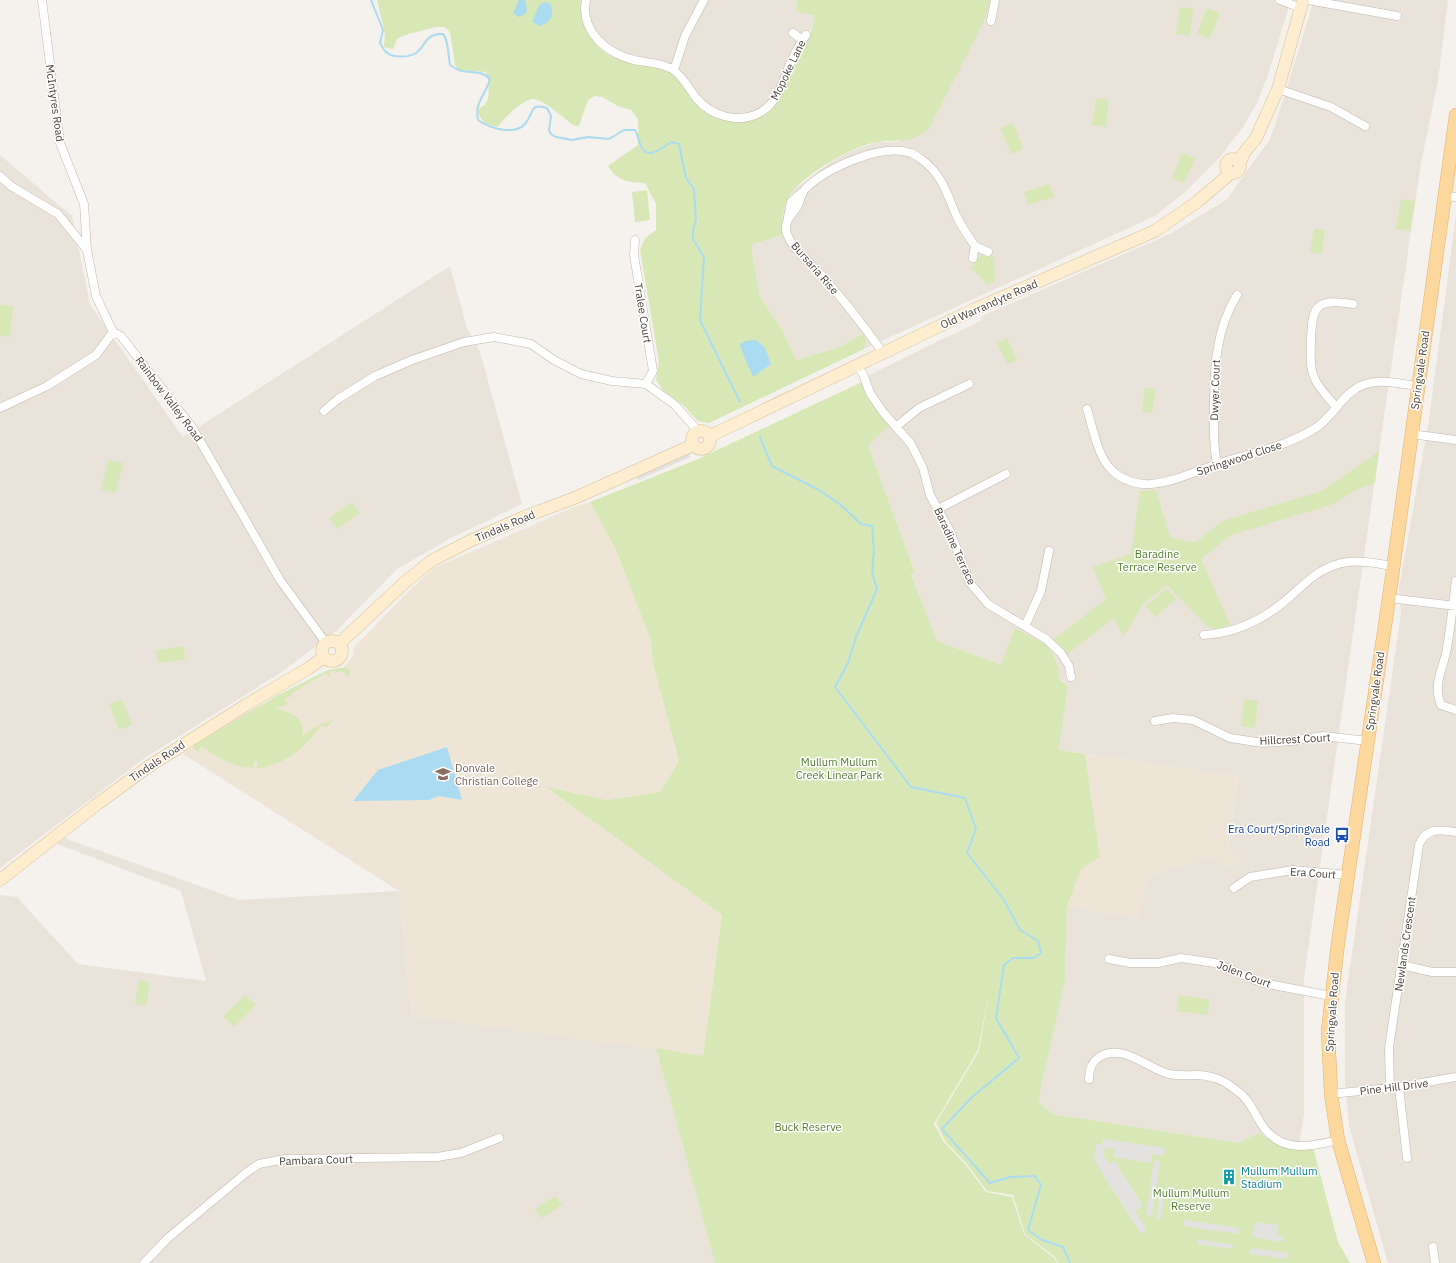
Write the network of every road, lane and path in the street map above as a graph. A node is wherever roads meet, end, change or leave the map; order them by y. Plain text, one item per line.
1 (42, 0) edge
2 (586, 0) edge
3 (704, 0) edge
4 (995, 0) edge
5 (1280, 0) edge
6 (1304, 3) edge
7 (1397, 16) dead end
8 (991, 21) dead end
9 (793, 33) dead end
10 (674, 70) junction
11 (1278, 89) junction
12 (1456, 115) edge
13 (1365, 126) dead end
14 (0, 176) edge
15 (1451, 197) edge
16 (635, 240) dead end
17 (975, 246) junction
18 (87, 250) junction
19 (988, 252) dead end
20 (973, 258) dead end
21 (1237, 295) dead end
22 (1353, 304) dead end
23 (113, 332) junction
24 (884, 354) junction
25 (858, 367) junction
26 (646, 384) junction
27 (969, 384) dead end
28 (1417, 386) junction
29 (1336, 407) junction
30 (0, 408) edge
31 (1087, 409) dead end
32 (324, 411) dead end
33 (897, 426) junction
34 (698, 431) junction
35 (1411, 434) junction
36 (710, 436) junction
37 (1456, 440) edge
38 (693, 445) junction
39 (1217, 464) junction
40 (1006, 474) dead end
41 (938, 509) junction
42 (1049, 551) dead end
43 (1393, 566) junction
44 (1456, 581) edge
45 (1389, 598) junction
46 (1454, 605) edge
47 (1025, 626) junction
48 (1204, 635) dead end
49 (326, 644) junction
50 (339, 644) junction
51 (324, 657) junction
52 (1072, 677) dead end
53 (1456, 710) edge
54 (1155, 721) dead end
55 (1368, 741) junction
56 (1456, 832) edge
57 (1348, 876) junction
58 (0, 880) edge
59 (1234, 888) dead end
60 (1109, 959) dead end
61 (1402, 965) junction
62 (1456, 972) edge
63 (1331, 996) junction
64 (1456, 1077) edge
65 (1089, 1079) dead end
66 (1399, 1087) junction
67 (1390, 1088) junction
68 (1331, 1094) junction
69 (499, 1138) dead end
70 (1338, 1140) junction
71 (1407, 1158) dead end
72 (1433, 1247) dead end
73 (144, 1263) edge
74 (1374, 1263) edge
75 (1435, 1263) edge

1 - 18 street, McIntyres Road
2 - 10 street
3 - 10 street
4 - 8 street
5 - 6 street
6 - 7 street
6 - 11 main road, Old Warrandyte Road
9 - 10 street, Mopoke Lane
11 - 13 street
11 - 24 main road, Old Warrandyte Road
12 - 15 main road, Springvale Road
14 - 18 street, Rainbow Valley Road
15 - 28 main road, Springvale Road
16 - 26 street, Tralee Court
17 - 19 street
17 - 20 street
17 - 24 street, Bursaria Rise
18 - 23 street, Rainbow Valley Road
21 - 39 street, Dwyer Court
22 - 29 street
23 - 30 street
23 - 49 street, Rainbow Valley Road
24 - 25 main road, Old Warrandyte Road
25 - 33 street, Baradine Terrace
25 - 36 main road, Old Warrandyte Road
26 - 32 street
26 - 34 street
27 - 33 street
28 - 29 street, Springwood Close
28 - 35 main road, Springvale Road
29 - 39 street, Springwood Close
31 - 39 street, Springwood Close
33 - 41 street, Baradine Terrace
34 - 36 main road
34 - 38 main road
35 - 37 street
35 - 43 main road, Springvale Road
36 - 38 main road
38 - 50 main road, Tindals Road
40 - 41 street
41 - 47 street, Baradine Terrace
42 - 47 street
43 - 45 main road, Springvale Road
43 - 48 street
44 - 46 street
45 - 46 street
45 - 55 main road, Springvale Road
46 - 53 street
47 - 52 street, Baradine Terrace
49 - 50 main road
49 - 51 main road
50 - 51 main road
51 - 58 main road, Tindals Road
54 - 55 street, Hillcrest Court
55 - 57 main road, Springvale Road
56 - 61 street, Newlands Crescent
57 - 59 street, Era Court
57 - 63 main road, Springvale Road
60 - 63 street, Jolen Court
61 - 62 street
61 - 67 street, Newlands Crescent
63 - 68 main road, Springvale Road
64 - 66 street, Pine Hill Drive
65 - 70 street
66 - 67 street, Pine Hill Drive
66 - 71 street
67 - 68 street, Pine Hill Drive
68 - 70 main road, Springvale Road
69 - 73 street, Pambara Court
70 - 74 main road, Springvale Road
72 - 75 street

